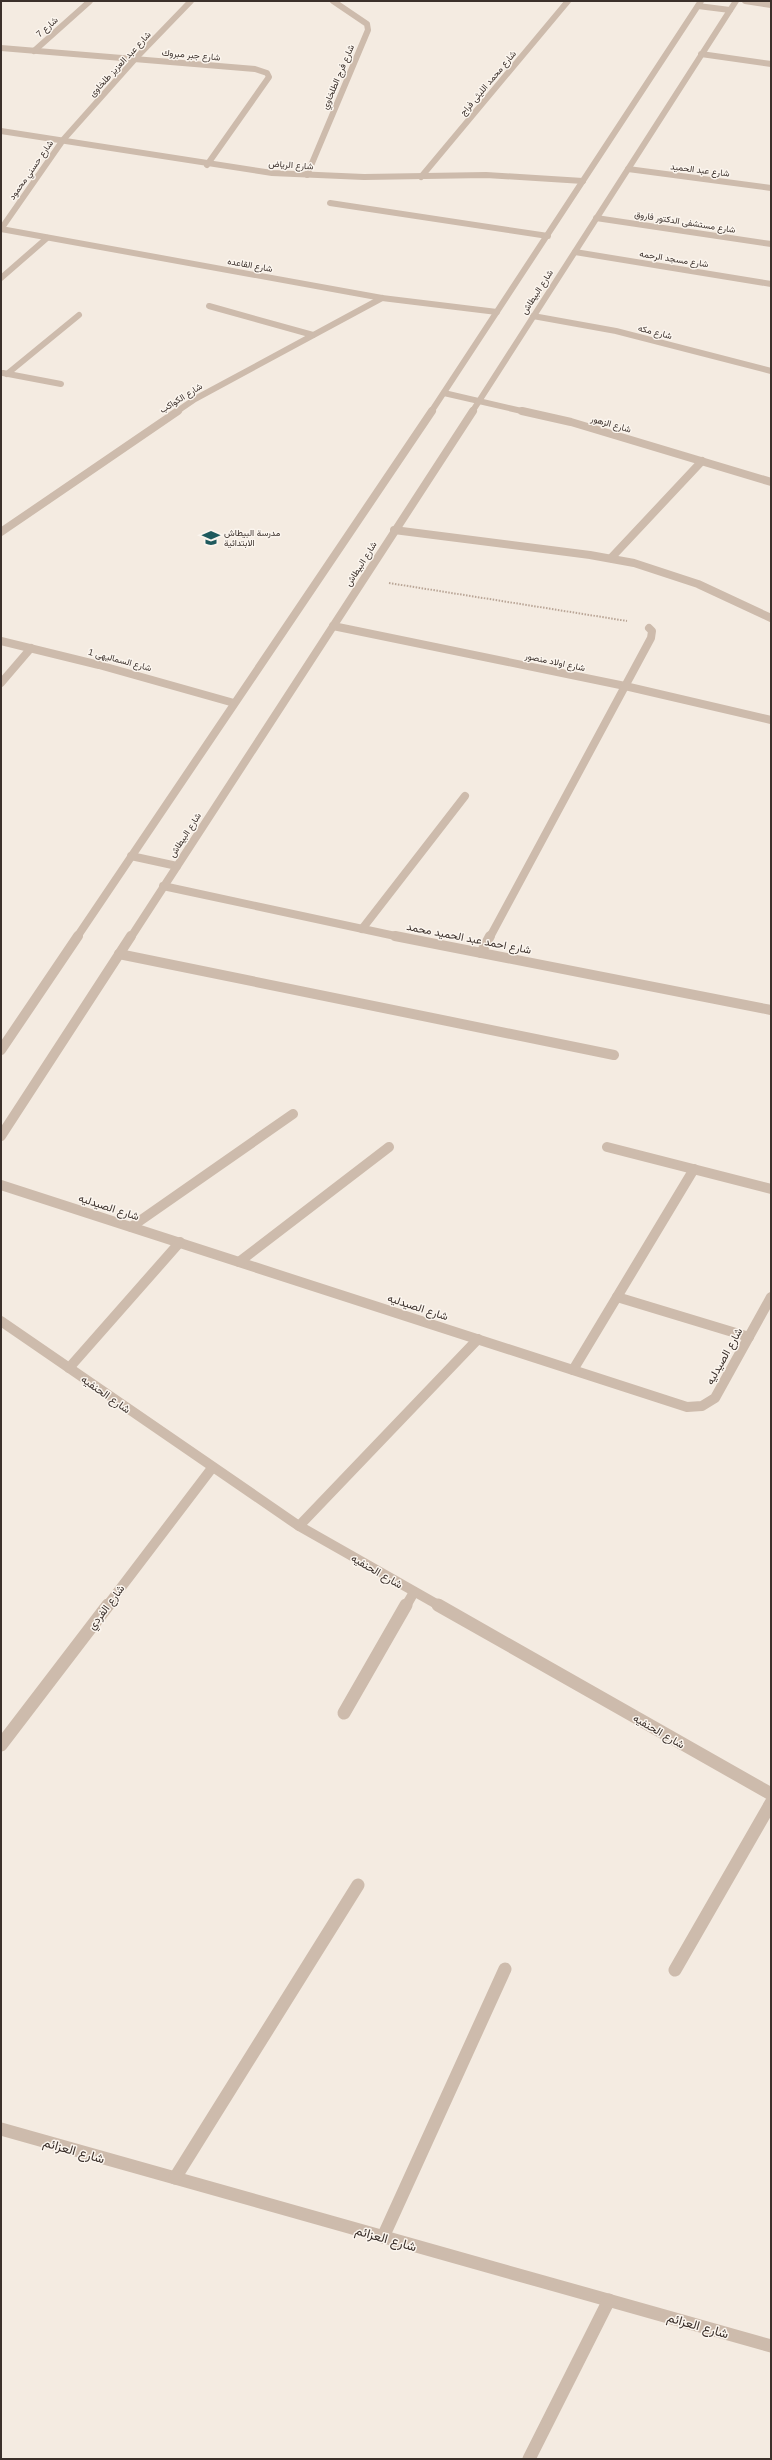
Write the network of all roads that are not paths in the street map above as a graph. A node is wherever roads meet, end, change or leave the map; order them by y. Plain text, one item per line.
1 (90, 1) edge
2 (192, 1) edge
3 (333, 1) edge
4 (568, 1) edge
5 (736, 1) edge
6 (745, 1) edge
7 (699, 3) edge
8 (771, 5) edge
9 (730, 10) junction
10 (1, 48) edge
11 (34, 51) junction
12 (701, 54) junction
13 (135, 59) junction
14 (771, 64) edge
15 (1, 131) edge
16 (63, 140) junction
17 (207, 165) junction
18 (628, 169) junction
19 (307, 175) junction
20 (421, 176) junction
21 (583, 181) junction
22 (771, 188) edge
23 (330, 203) dead end
24 (596, 218) junction
25 (1, 229) edge
26 (548, 236) junction
27 (47, 238) junction
28 (771, 244) edge
29 (575, 252) junction
30 (1, 278) edge
31 (771, 284) edge
32 (382, 298) junction
33 (209, 306) dead end
34 (498, 312) junction
35 (79, 315) dead end
36 (533, 316) junction
37 (312, 335) junction
38 (771, 371) edge
39 (4, 373) edge
40 (61, 384) dead end
41 (444, 393) junction
42 (480, 400) junction
43 (702, 460) junction
44 (771, 482) edge
45 (394, 530) junction
46 (1, 532) edge
47 (611, 558) junction
48 (771, 618) edge
49 (333, 626) junction
50 (649, 628) road end
51 (1, 641) edge
52 (31, 648) junction
53 (1, 683) edge
54 (625, 686) junction
55 (234, 703) junction
56 (771, 720) edge
57 (465, 796) dead end
58 (131, 856) junction
59 (177, 866) junction
60 (164, 886) junction
61 (362, 929) junction
62 (481, 953) junction
63 (119, 954) junction
64 (771, 1010) edge
65 (1, 1050) edge
66 (614, 1055) dead end
67 (293, 1114) dead end
68 (1, 1136) edge
69 (607, 1146) dead end
70 (389, 1147) dead end
71 (694, 1169) junction
72 (1, 1185) edge
73 (771, 1189) edge
74 (131, 1227) junction
75 (180, 1242) junction
76 (239, 1262) junction
77 (771, 1297) edge
78 (617, 1298) junction
79 (1, 1321) edge
80 (749, 1337) junction
81 (478, 1339) junction
82 (69, 1368) junction
83 (573, 1370) junction
84 (212, 1468) junction
85 (299, 1526) junction
86 (414, 1592) junction
87 (344, 1713) dead end
88 (1, 1745) edge
89 (771, 1794) edge
90 (771, 1803) edge
91 (358, 1885) dead end
92 (505, 1970) dead end
93 (676, 1970) dead end
94 (1, 2129) edge
95 (175, 2178) junction
96 (383, 2237) junction
97 (609, 2300) junction
98 (771, 2346) edge
99 (529, 2459) edge

1 - 11 street, شارع 7
2 - 13 street, شارع عبد العزيز طلخاوى
3 - 19 street, شارع فرج الطلخاوي
4 - 20 street, شارع محمد الليثى فراج
5 - 9 street, شارع البيطاش
6 - 8 street
7 - 9 street
7 - 21 street, شارع البيطاش
9 - 12 street, شارع البيطاش
10 - 11 street, شارع جبر مبروك
11 - 13 street, شارع جبر مبروك
12 - 14 street
12 - 18 street, شارع البيطاش
13 - 16 street, شارع عبد العزيز طلخاوى
13 - 17 street, شارع جبر مبروك
15 - 16 street, شارع الرياض
16 - 17 street, شارع الرياض
16 - 25 street, شارع حسني محمود
17 - 19 street, شارع الرياض
18 - 22 street, شارع عبد الحميد
18 - 24 street, شارع البيطاش
19 - 20 street, شارع الرياض
20 - 21 street, شارع الرياض
21 - 26 street, شارع البيطاش
23 - 26 street
24 - 28 street, شارع مستشفى الدكتور فاروق
24 - 29 street, شارع البيطاش
25 - 27 street, شارع القاعده
26 - 34 street, شارع البيطاش
27 - 30 street
27 - 32 street, شارع القاعده
29 - 31 street, شارع مسجد الرحمه
29 - 36 street, شارع البيطاش
32 - 34 street, شارع القاعده
32 - 37 street, شارع الكواكب
33 - 37 street
34 - 41 street, شارع البيطاش
35 - 39 street
36 - 38 street, شارع مكه
36 - 42 street, شارع البيطاش
37 - 46 street, شارع الكواكب
39 - 40 street
41 - 42 street, شارع الزهور
41 - 55 street, شارع البيطاش
42 - 43 street, شارع الزهور
42 - 45 street, شارع البيطاش
43 - 44 street, شارع الزهور
43 - 47 street
45 - 47 street
45 - 49 street, شارع البيطاش
47 - 48 street
49 - 54 street, شارع اولاد منصور
49 - 59 street, شارع البيطاش
50 - 54 street
51 - 52 street, شارع السماليهى 1
52 - 53 street
52 - 55 street, شارع السماليهى 1
54 - 56 street, شارع اولاد منصور
54 - 62 street
55 - 58 street, شارع البيطاش
57 - 61 street
58 - 59 street
58 - 65 street, شارع البيطاش
59 - 60 street, شارع البيطاش
60 - 61 street, شارع احمد عبد الحميد محمد
60 - 63 street, شارع البيطاش
61 - 62 street, شارع احمد عبد الحميد محمد
62 - 64 street, شارع احمد عبد الحميد محمد
63 - 66 street
63 - 68 street, شارع البيطاش
67 - 74 street
69 - 71 street
70 - 76 street
71 - 73 street
71 - 78 street
72 - 74 street, شارع الصيدليه
74 - 75 street, شارع الصيدليه
75 - 76 street, شارع الصيدليه
75 - 82 street
76 - 81 street, شارع الصيدليه
77 - 80 street, شارع الصيدليه
78 - 80 street
78 - 83 street
79 - 82 street, شارع الحنفيه
80 - 83 street, شارع الصيدليه
81 - 83 street, شارع الصيدليه
81 - 85 street
82 - 84 street, شارع الحنفيه
84 - 85 street, شارع الحنفيه
84 - 88 street, شارع الفردي
85 - 86 street, شارع الحنفيه
86 - 87 street
86 - 89 street, شارع الحنفيه
90 - 93 street
91 - 95 street
92 - 96 street
94 - 95 street, شارع العزائم
95 - 96 street, شارع العزائم
96 - 97 street, شارع العزائم
97 - 98 street, شارع العزائم
97 - 99 street

